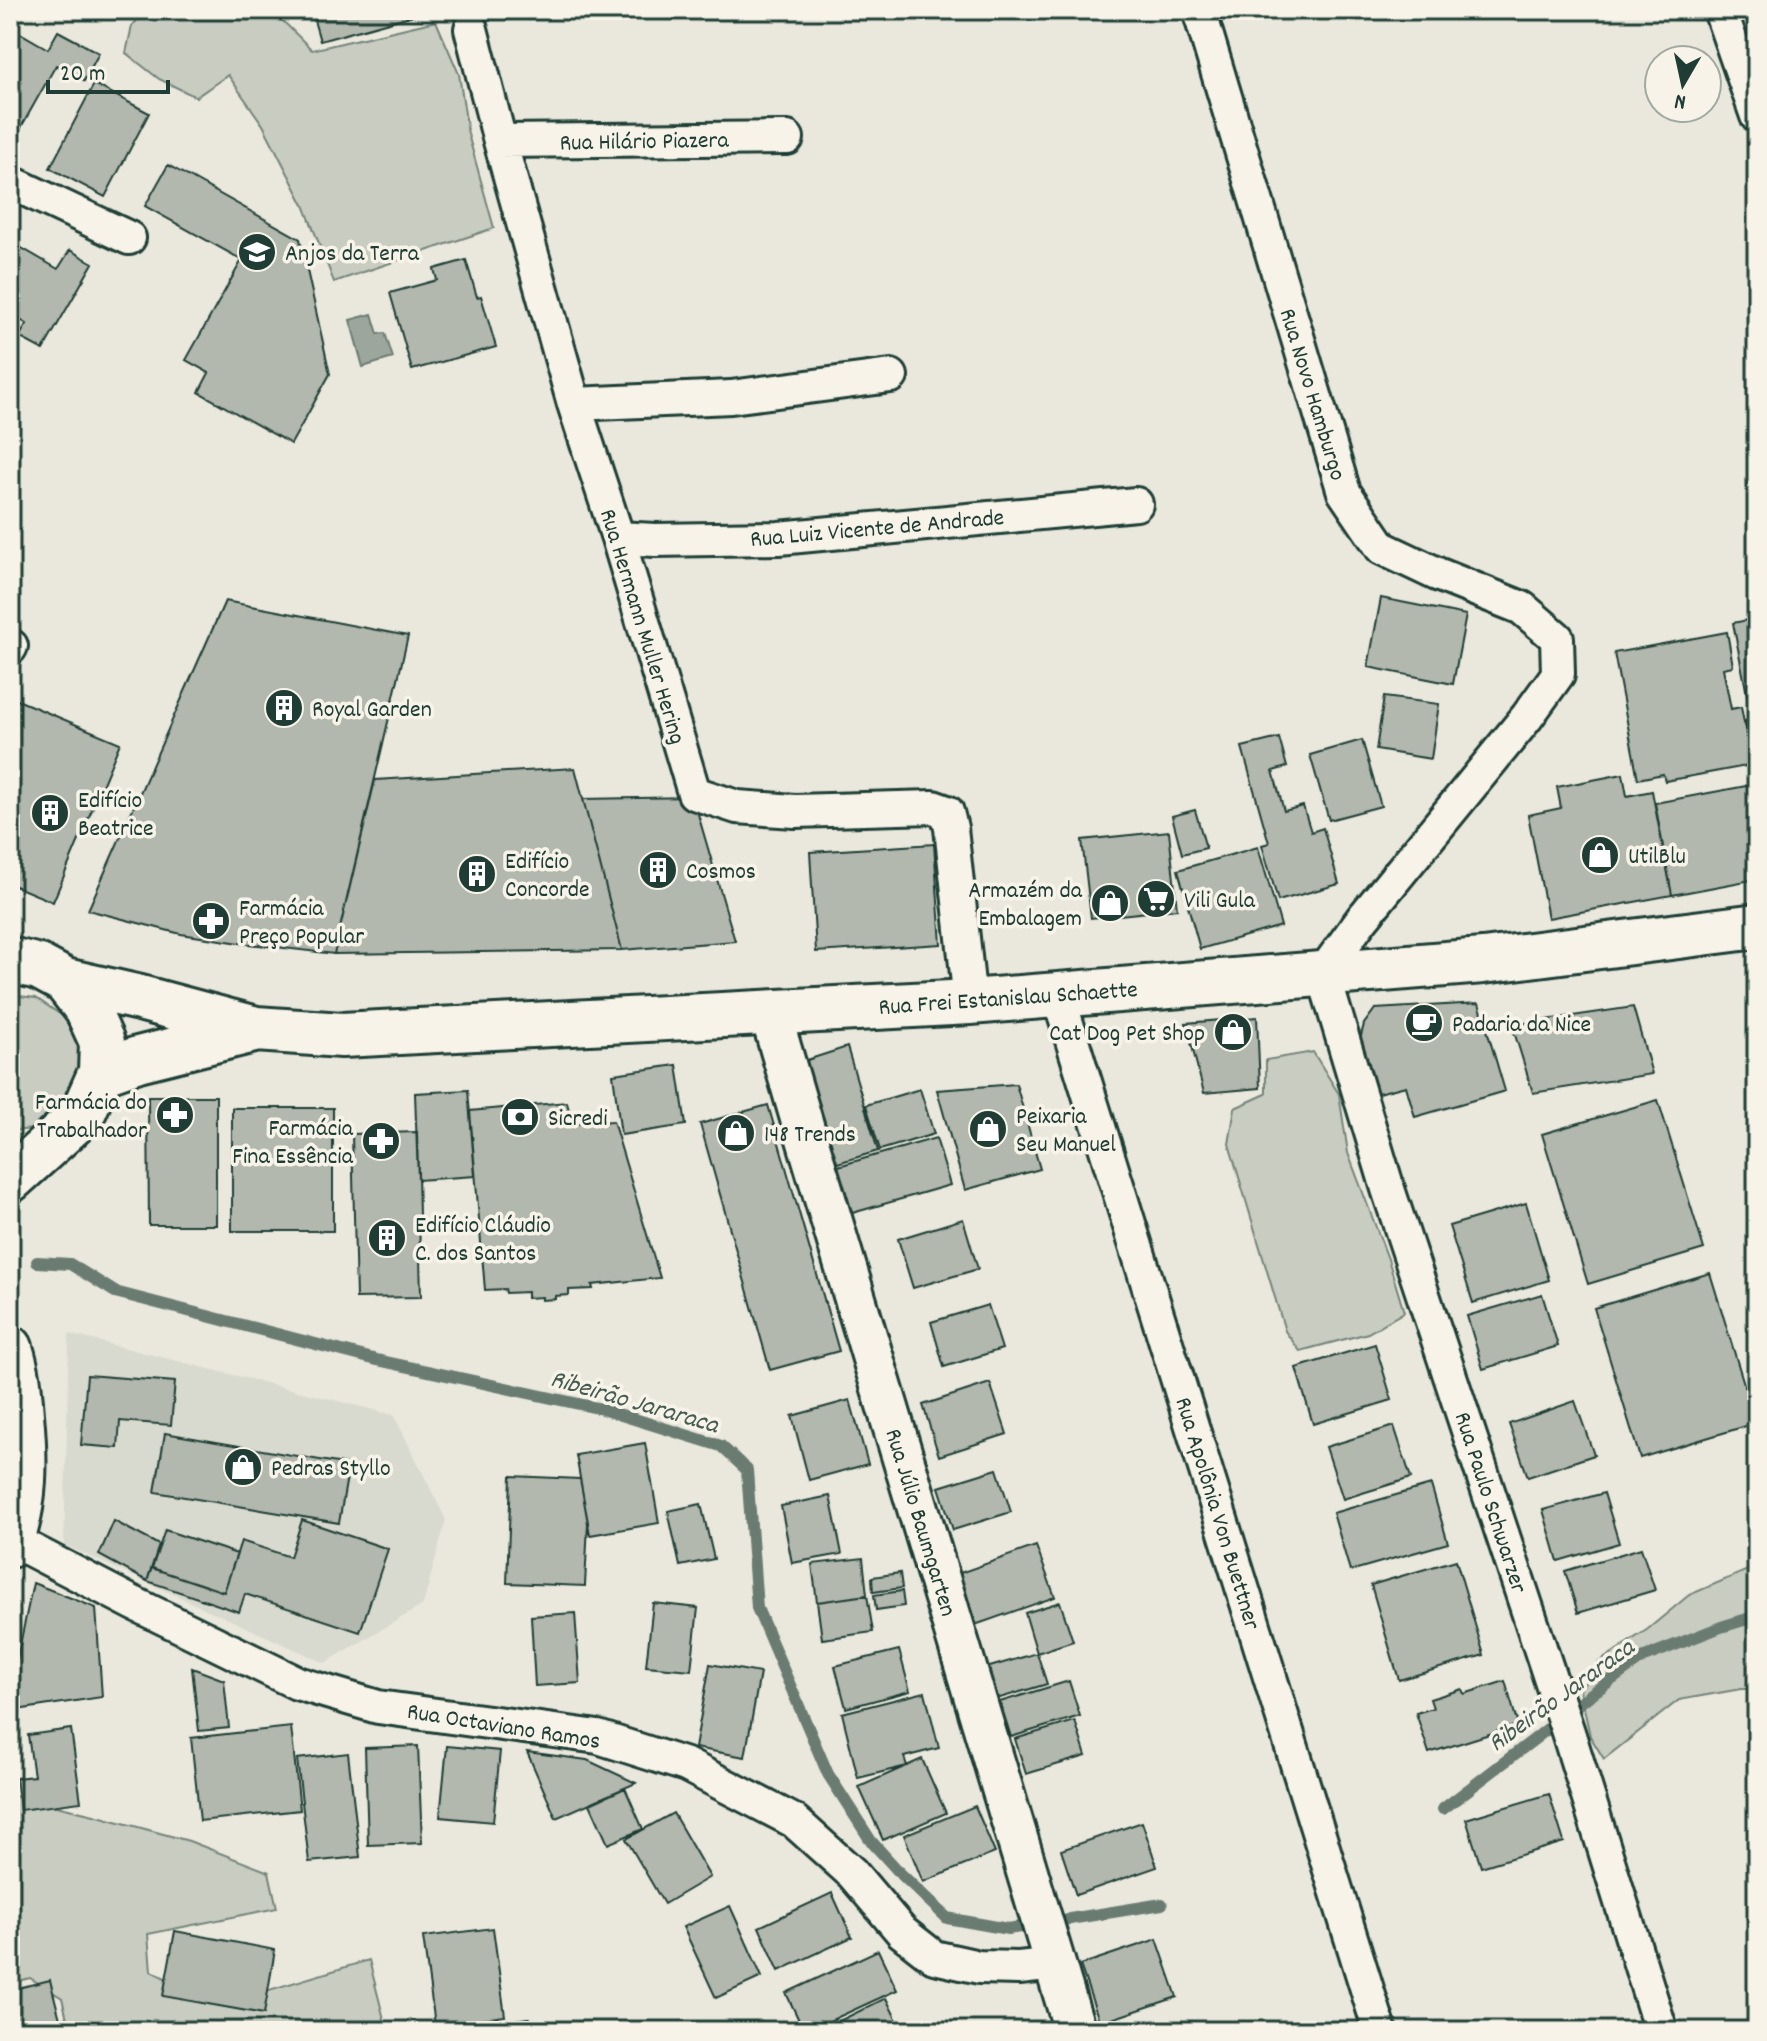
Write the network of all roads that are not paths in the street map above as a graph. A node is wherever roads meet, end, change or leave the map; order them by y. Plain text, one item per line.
1 (1199, 10) edge
2 (1720, 10) edge
3 (471, 29) dead end
4 (1757, 116) edge
5 (787, 138) dead end
6 (500, 141) junction
7 (10, 182) edge
8 (129, 238) dead end
9 (891, 376) dead end
10 (574, 404) junction
11 (1136, 504) dead end
12 (618, 538) junction
13 (1757, 926) edge
14 (10, 960) edge
15 (1323, 973) junction
16 (65, 981) junction
17 (1058, 995) junction
18 (970, 1002) junction
19 (770, 1012) junction
20 (256, 1029) junction
21 (101, 1072) junction
22 (30, 1146) edge
23 (10, 1180) edge
24 (10, 1348) edge
25 (11, 1542) edge
26 (1048, 1938) junction
27 (1075, 2031) edge
28 (1380, 2031) edge
29 (1661, 2031) edge

1 - 15 street, Rua Novo Hamburgo
2 - 4 street
3 - 6 street, Rua Hermann Muller Hering
5 - 6 street, Rua Hilário Piazera
6 - 10 street, Rua Hermann Muller Hering
7 - 8 street
9 - 10 street
10 - 12 street, Rua Hermann Muller Hering
11 - 12 street, Rua Luiz Vicente de Andrade
12 - 18 street, Rua Hermann Muller Hering
13 - 15 main road, Rua Frei Estanislau Schaette
14 - 16 main road, Rua Frei Estanislau Schaette
15 - 17 main road, Rua Frei Estanislau Schaette
15 - 29 street, Rua Paulo Schwarzer
16 - 20 main road, Rua Frei Estanislau Schaette
16 - 21 main road
17 - 18 main road, Rua Frei Estanislau Schaette
17 - 28 street, Rua Apolônia Von Buettner
18 - 19 main road, Rua Frei Estanislau Schaette
19 - 20 main road, Rua Frei Estanislau Schaette
19 - 26 street, Rua Júlio Baumgarten
20 - 21 main road, Rua Frei Estanislau Schaette
21 - 22 main road
22 - 23 main road
24 - 25 main road
25 - 26 street, Rua Octaviano Ramos
26 - 27 street, Rua Júlio Baumgarten

